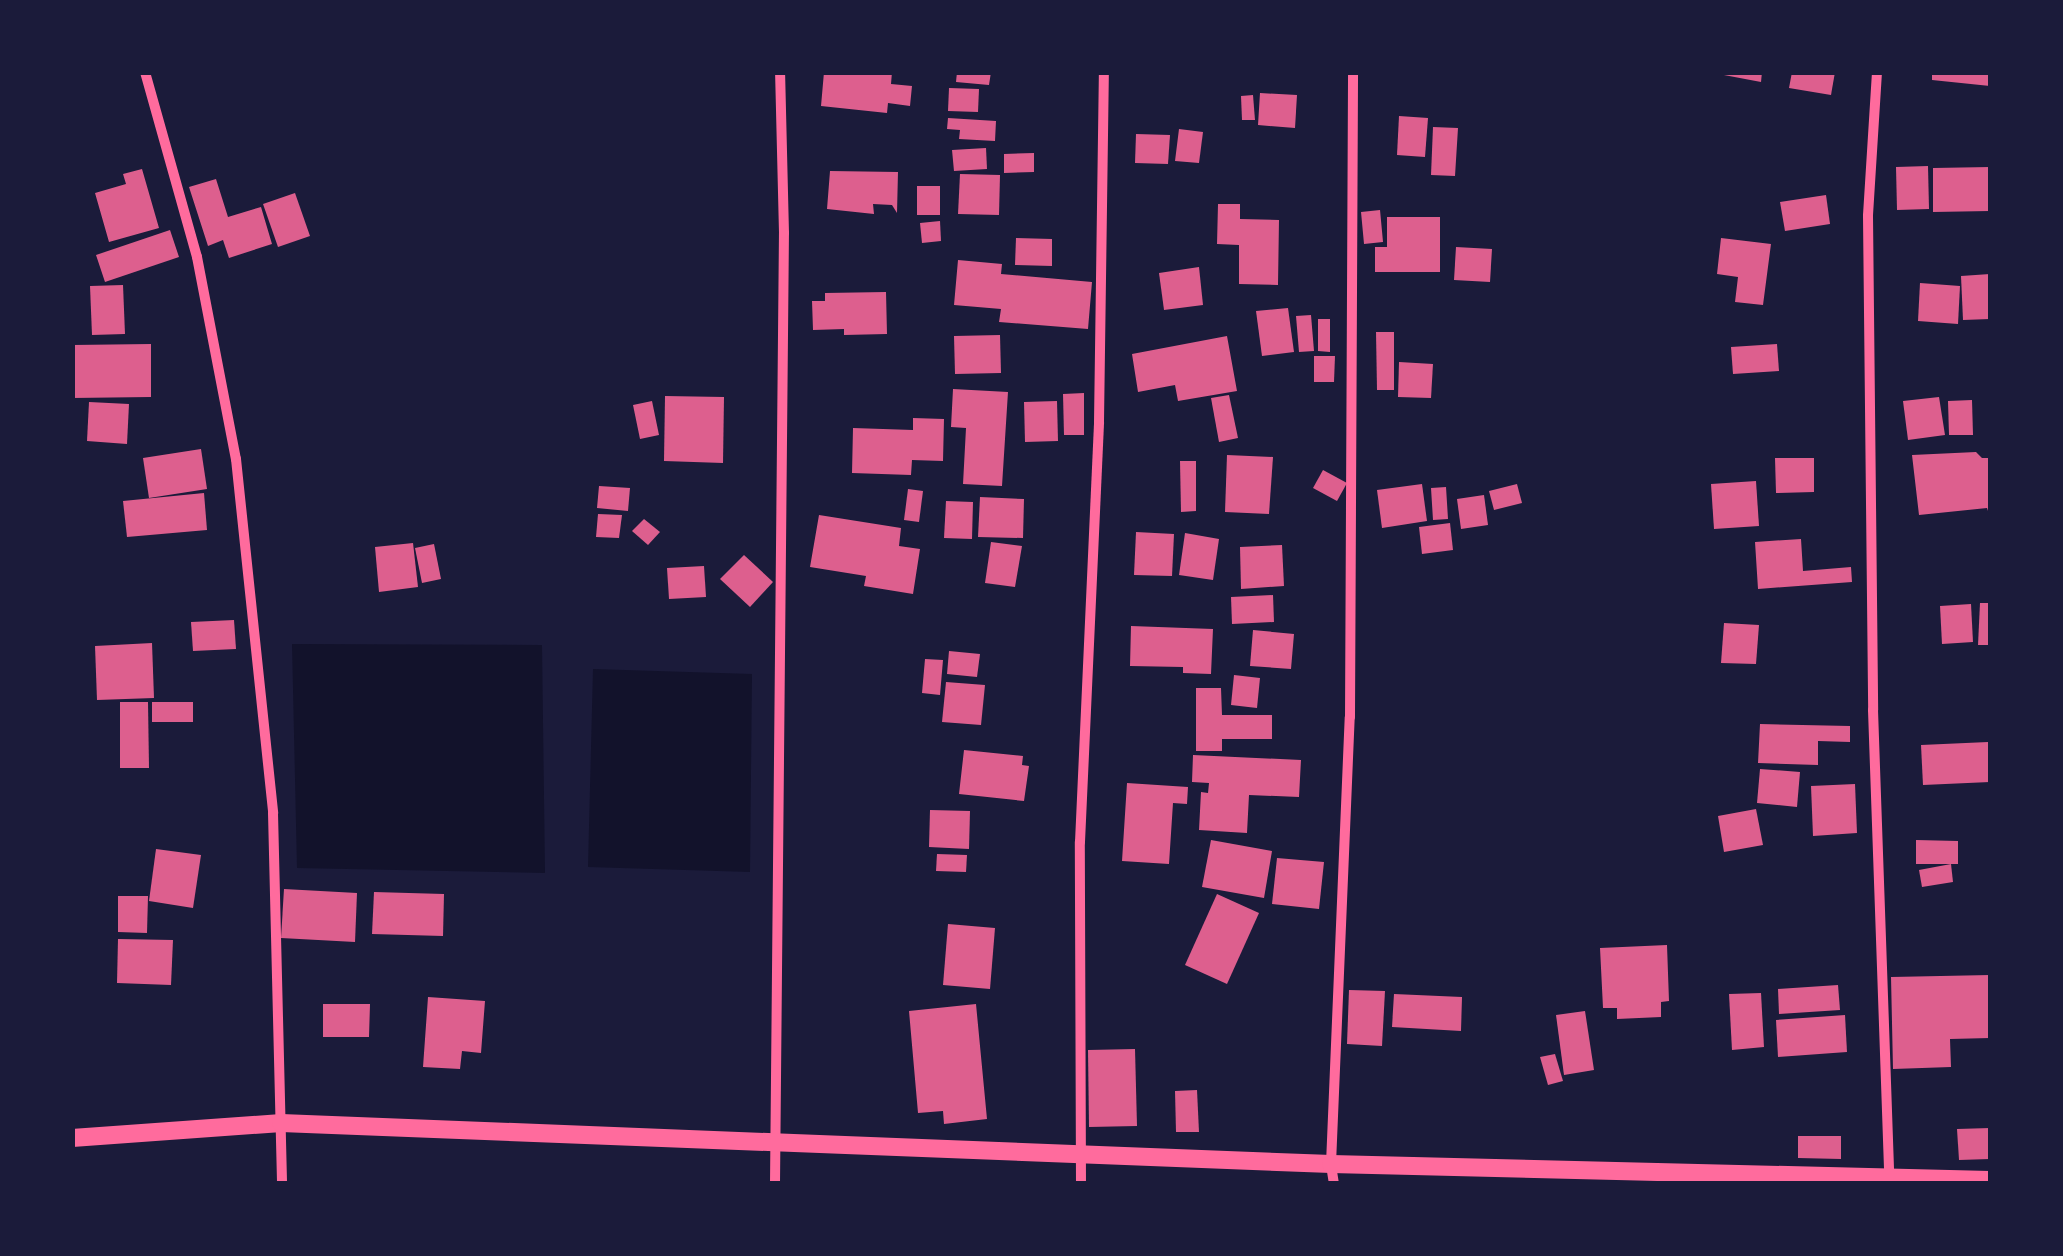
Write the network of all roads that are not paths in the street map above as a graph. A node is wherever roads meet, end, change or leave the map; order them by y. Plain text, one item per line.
1 (145, 72) edge
2 (780, 72) edge
3 (1104, 72) edge
4 (1353, 72) edge
5 (1876, 72) edge
6 (281, 1123) junction
7 (72, 1138) edge
8 (774, 1140) junction
9 (1080, 1153) junction
10 (1332, 1174) edge
11 (1889, 1177) junction
12 (1990, 1180) edge
13 (282, 1184) edge
14 (775, 1184) edge
15 (1080, 1184) edge

1 - 6 street
2 - 8 street
3 - 9 street
4 - 10 street
5 - 11 street
6 - 7 street
6 - 8 street
6 - 13 street
8 - 9 street
8 - 14 street
9 - 10 street
9 - 15 street
10 - 11 street
11 - 12 street

